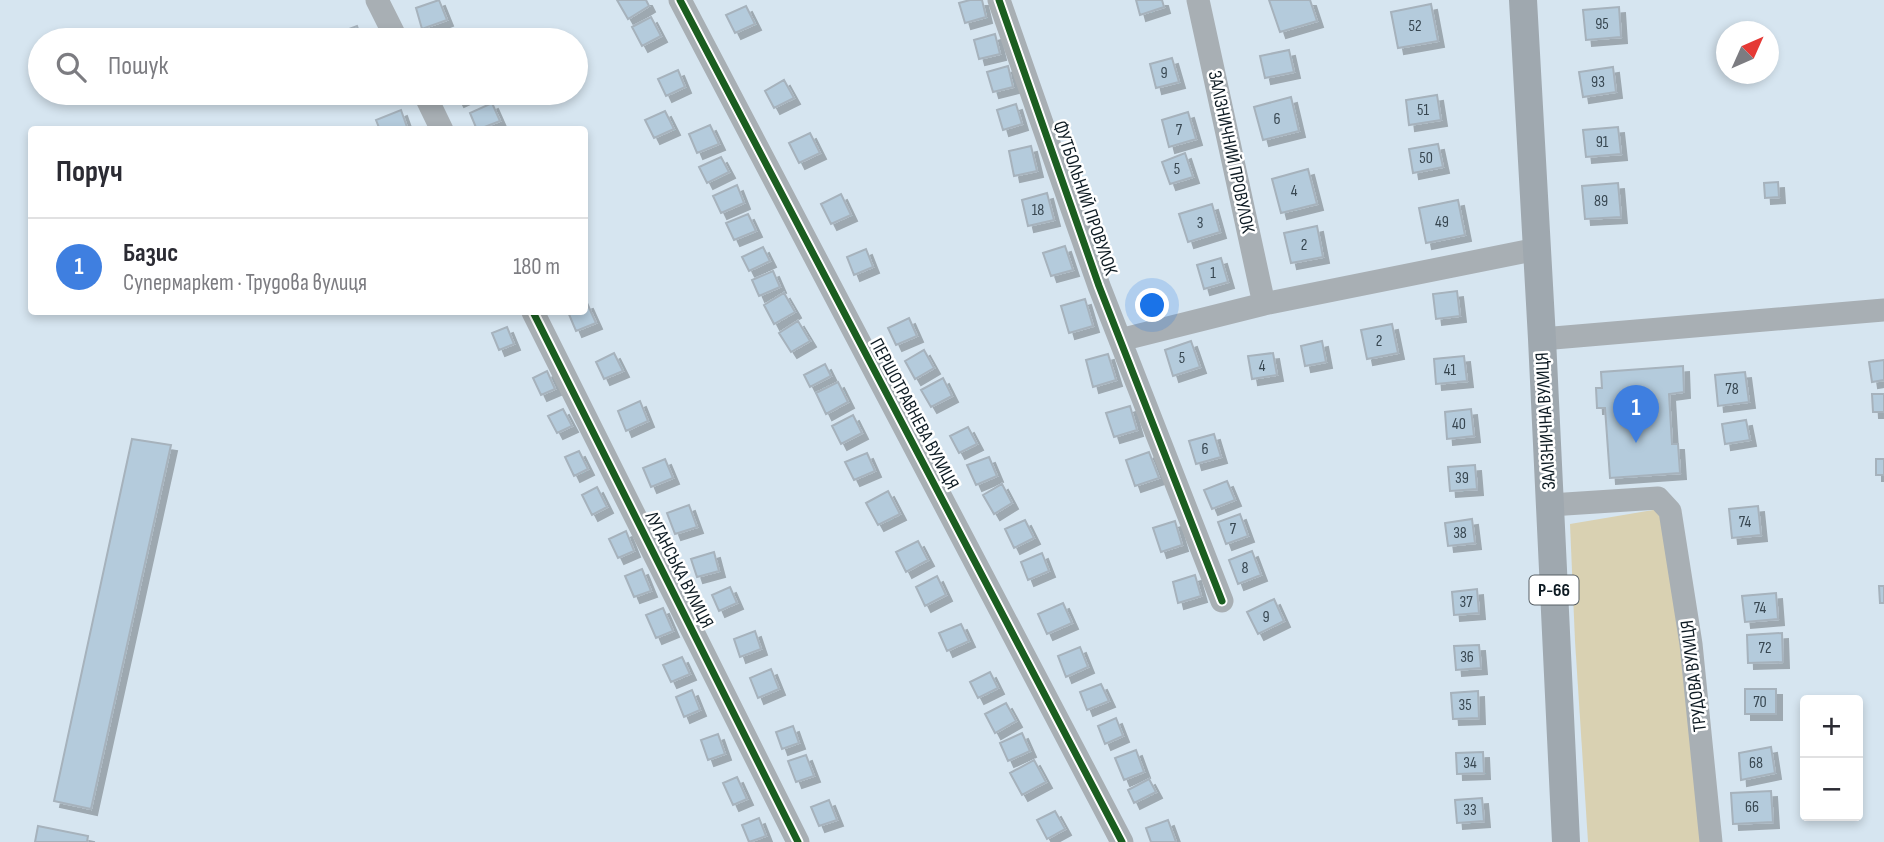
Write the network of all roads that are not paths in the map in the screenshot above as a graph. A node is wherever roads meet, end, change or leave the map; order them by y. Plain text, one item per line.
1 (377, 0) edge
2 (680, 0) edge
3 (999, 0) edge
4 (1198, 0) edge
5 (1523, 0) edge
6 (391, 28) edge
7 (430, 105) edge
8 (440, 126) edge
9 (1537, 249) junction
10 (1264, 304) junction
11 (1884, 310) edge
12 (534, 315) edge
13 (1542, 339) junction
14 (1120, 340) junction
15 (1550, 505) junction
16 (1222, 601) dead end
17 (798, 842) edge
18 (1122, 842) edge
19 (1566, 842) edge
20 (1711, 842) edge

1 - 6 street
2 - 18 street, ПЕРШОТРАВНЕВА ВУЛИЦЯ
3 - 14 street, ФУТБОЛЬНИЙ ПРОВУЛОК
4 - 10 street, ЗАЛІЗНИЧНИЙ ПРОВУЛОК
5 - 9 main road, ЗАЛІЗНИЧНА ВУЛИЦЯ / Р-66
7 - 8 street
9 - 10 street
9 - 13 main road, ЗАЛІЗНИЧНА ВУЛИЦЯ / Р-66
10 - 14 street
11 - 13 street
12 - 17 street, ЛУГАНСЬКА ВУЛИЦЯ
13 - 15 main road, ЗАЛІЗНИЧНА ВУЛИЦЯ / Р-66
14 - 16 street, ФУТБОЛЬНИЙ ПРОВУЛОК
15 - 19 main road, ЗАЛІЗНИЧНА ВУЛИЦЯ / Р-66
15 - 20 street, ТРУДОВА ВУЛИЦЯ

